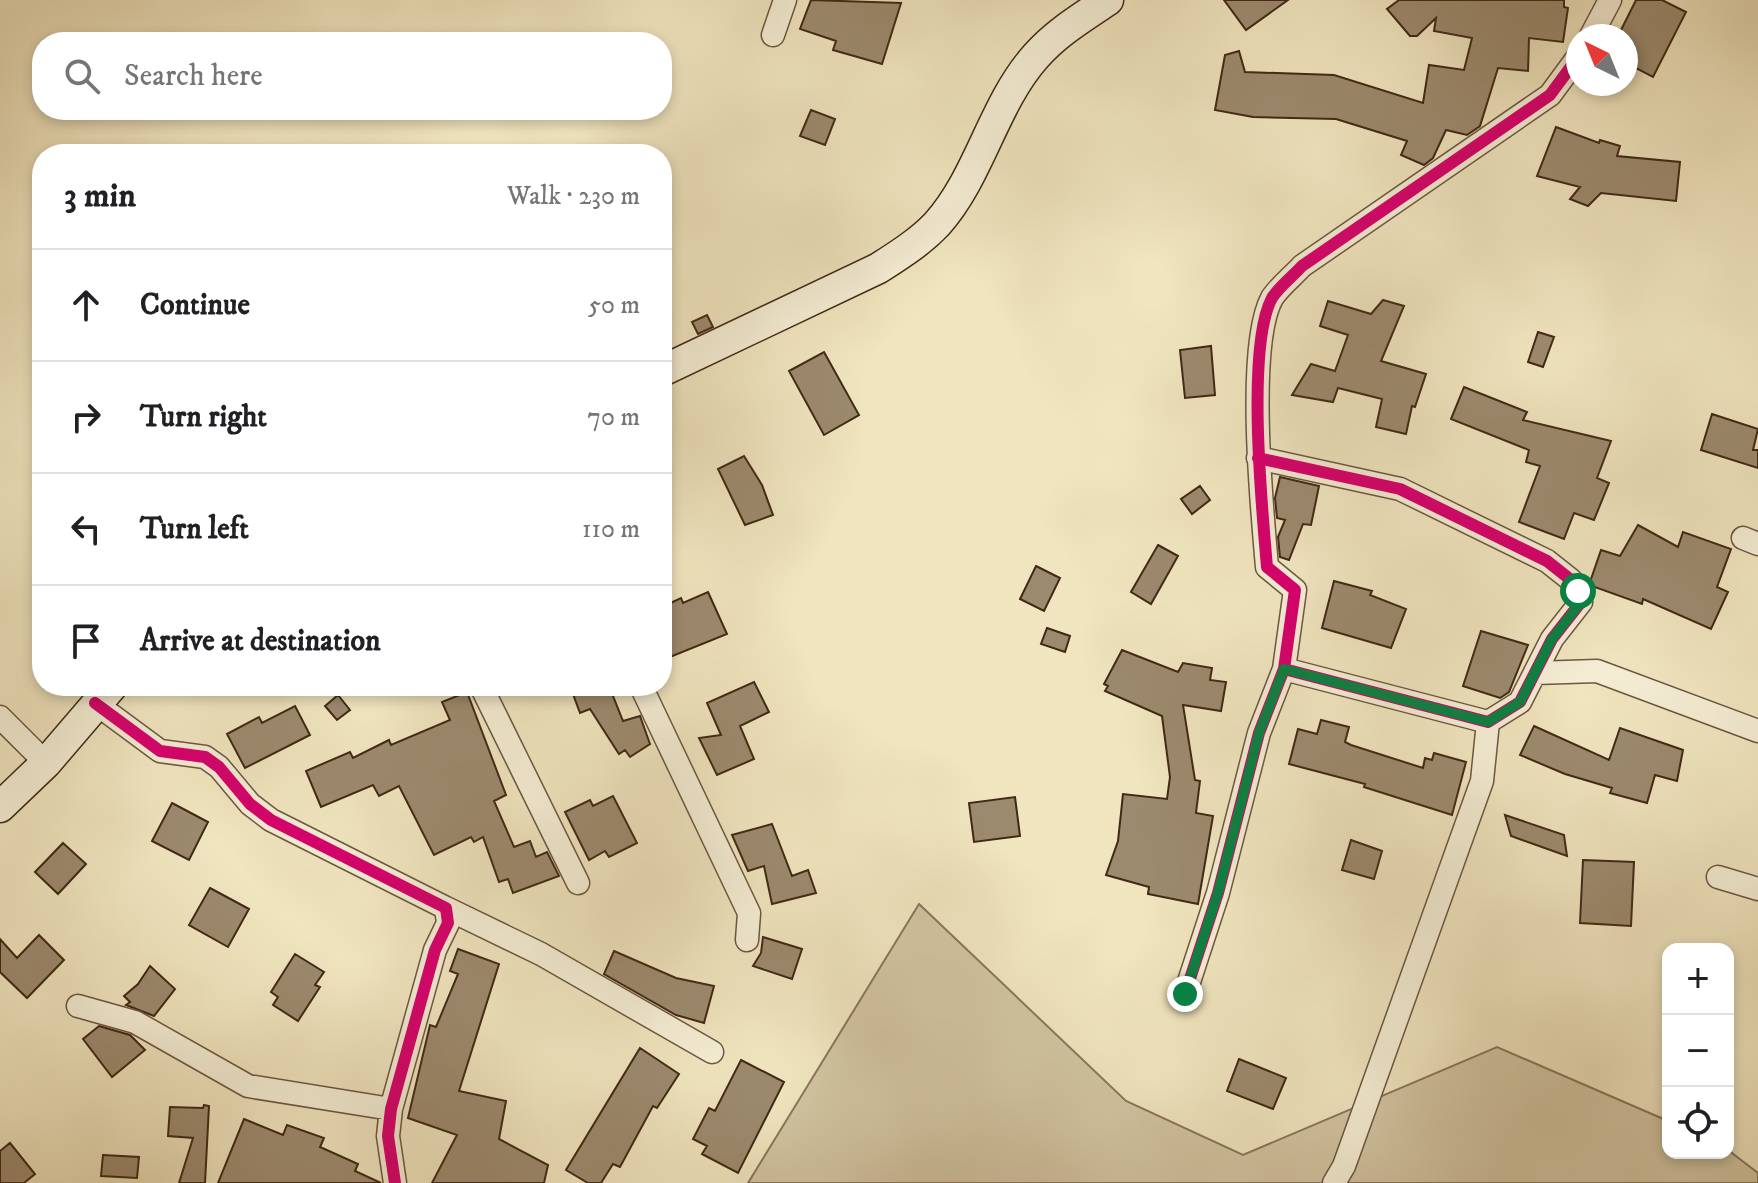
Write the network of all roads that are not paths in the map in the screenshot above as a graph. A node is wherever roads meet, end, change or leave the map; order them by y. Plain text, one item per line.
1 (785, 0) edge
2 (1108, 0) edge
3 (1610, 0) edge
4 (1597, 24) edge
5 (773, 35) dead end
6 (1566, 73) edge
7 (672, 366) edge
8 (1258, 458) junction
9 (1284, 669) junction
10 (1535, 673) junction
11 (102, 696) edge
12 (104, 696) edge
13 (486, 696) edge
14 (646, 696) edge
15 (2, 721) edge
16 (1488, 722) junction
17 (1758, 731) edge
18 (46, 763) junction
19 (0, 807) edge
20 (1718, 877) dead end
21 (578, 883) dead end
22 (1758, 889) edge
23 (446, 908) junction
24 (747, 940) dead end
25 (1185, 994) dead end
26 (78, 1006) dead end
27 (712, 1052) dead end
28 (391, 1109) junction
29 (395, 1183) edge
30 (1334, 1183) edge

1 - 5 street
2 - 7 street
3 - 4 street
6 - 8 street
8 - 9 street
8 - 10 street
9 - 16 street
9 - 25 street
10 - 16 street
10 - 17 street
11 - 18 street
12 - 23 street
13 - 21 street
14 - 24 street
15 - 18 street
16 - 30 street
18 - 19 street
20 - 22 street
23 - 27 street
23 - 28 street
26 - 28 street
28 - 29 street

